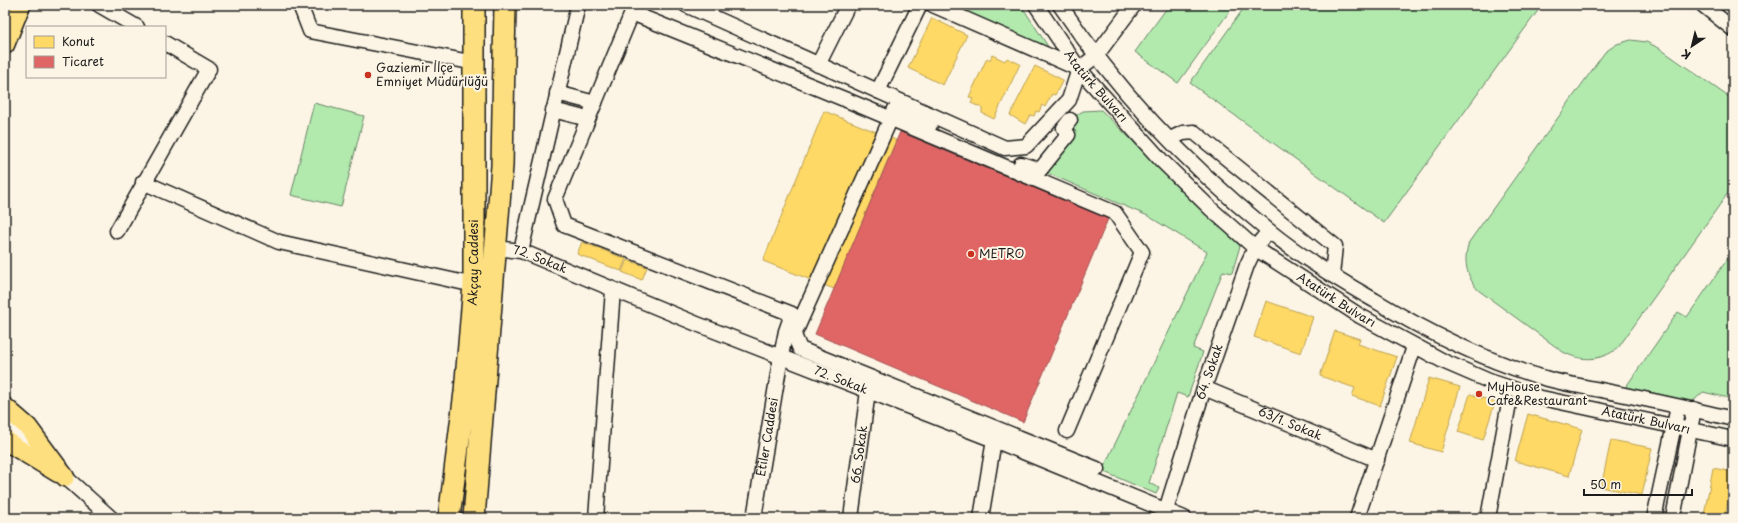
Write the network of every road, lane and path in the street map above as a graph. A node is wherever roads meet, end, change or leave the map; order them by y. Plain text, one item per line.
1 (21, 5) edge
2 (99, 5) edge
3 (300, 5) edge
4 (474, 5) edge
5 (505, 5) edge
6 (578, 5) edge
7 (686, 5) edge
8 (848, 5) edge
9 (920, 5) edge
10 (933, 5) edge
11 (1036, 5) edge
12 (1060, 5) edge
13 (1134, 5) edge
14 (1703, 5) edge
15 (135, 26) edge
16 (1733, 29) edge
17 (166, 44) edge
18 (5, 45) edge
19 (1096, 56) junction
20 (475, 63) junction
21 (818, 65) junction
22 (1079, 69) junction
23 (878, 91) junction
24 (557, 93) junction
25 (595, 103) junction
26 (553, 110) junction
27 (891, 118) junction
28 (588, 119) junction
29 (1070, 120) dead end
30 (1170, 139) junction
31 (143, 182) junction
32 (117, 230) dead end
33 (1269, 231) junction
34 (496, 248) junction
35 (1255, 248) junction
36 (521, 251) junction
37 (1332, 275) junction
38 (474, 286) junction
39 (612, 290) junction
40 (1414, 347) junction
41 (781, 356) junction
42 (1204, 388) junction
43 (868, 391) junction
44 (1509, 403) dead end
45 (5, 407) edge
46 (1678, 407) junction
47 (1694, 410) junction
48 (1733, 418) edge
49 (5, 422) edge
50 (1675, 427) junction
51 (1689, 430) junction
52 (1068, 431) dead end
53 (5, 439) edge
54 (994, 440) junction
55 (1733, 440) edge
56 (1376, 460) junction
57 (1097, 469) dead end
58 (66, 477) junction
59 (1165, 514) edge
60 (111, 518) edge
61 (449, 518) edge
62 (474, 518) edge
63 (596, 518) edge
64 (754, 518) edge
65 (851, 518) edge
66 (981, 518) edge
67 (1184, 518) edge
68 (1357, 518) edge
69 (1488, 518) edge
70 (1654, 518) edge
71 (1673, 518) edge

1 - 18 main road
2 - 15 street
3 - 20 street
4 - 20 highway, Akçay Caddesi
5 - 34 highway, Akçay Caddesi
6 - 24 street
7 - 21 street
8 - 21 street
9 - 23 street
10 - 22 street
11 - 22 street, Atatürk Bulvarı
12 - 19 street, Atatürk Bulvarı
13 - 19 street
14 - 16 street
17 - 31 street
19 - 22 street
19 - 30 street, Atatürk Bulvarı
20 - 38 highway, Akçay Caddesi
21 - 23 street
22 - 23 street
22 - 35 street, Atatürk Bulvarı
24 - 25 street
24 - 26 street
25 - 27 street
25 - 28 street
26 - 28 street
26 - 36 street
27 - 29 street
27 - 52 street
27 - 57 street
28 - 41 street, Etiler Caddesi
30 - 33 street, Atatürk Bulvarı
30 - 37 street
31 - 32 street
31 - 38 street
33 - 35 street, 64. Sokak
33 - 37 street, Atatürk Bulvarı
34 - 36 street, 72. Sokak
34 - 62 highway, Akçay Caddesi
35 - 40 street, Atatürk Bulvarı
35 - 42 street, 64. Sokak
36 - 39 street, 72. Sokak
37 - 46 street, Atatürk Bulvarı
38 - 61 highway, Akçay Caddesi
39 - 41 street, 72. Sokak
39 - 63 street
40 - 50 street, Atatürk Bulvarı
40 - 56 street
41 - 43 street, 72. Sokak
41 - 64 street, Etiler Caddesi
42 - 56 street, 63/1. Sokak
42 - 59 street, 64. Sokak
43 - 54 street, 72. Sokak
43 - 65 street, 66. Sokak
44 - 69 street
45 - 58 main road
46 - 47 street, Atatürk Bulvarı
46 - 50 street
47 - 48 street, Atatürk Bulvarı
47 - 51 street
49 - 58 street
50 - 51 street, Atatürk Bulvarı
50 - 70 street
51 - 55 street, Atatürk Bulvarı
51 - 71 street
53 - 58 main road
54 - 59 street, 72. Sokak
54 - 66 street
56 - 68 street
58 - 60 street
59 - 67 street, 72. Sokak

